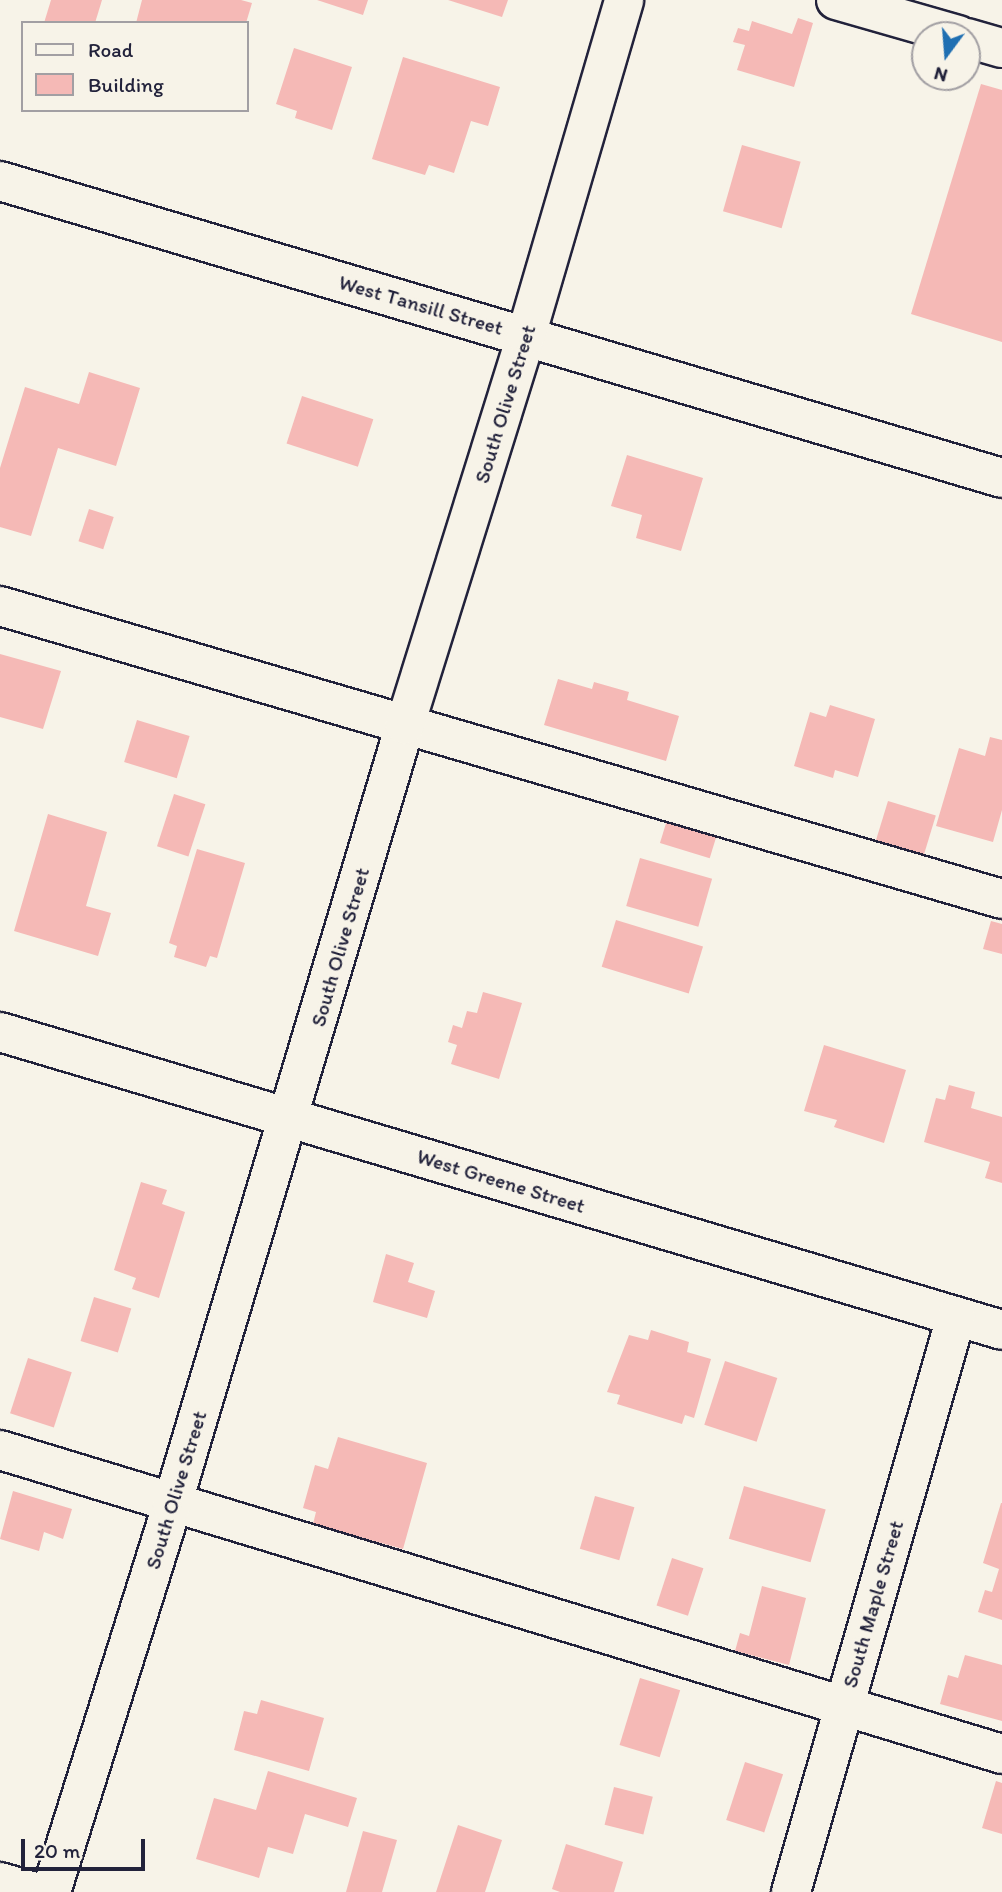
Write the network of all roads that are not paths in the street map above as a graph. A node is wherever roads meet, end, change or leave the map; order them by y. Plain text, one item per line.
1 (624, 0) edge
2 (836, 0) edge
3 (911, 22) edge
4 (981, 42) edge
5 (1002, 48) edge
6 (0, 181) edge
7 (526, 337) junction
8 (1002, 478) edge
9 (0, 606) edge
10 (405, 725) junction
11 (1002, 898) edge
12 (0, 1032) edge
13 (289, 1117) junction
14 (956, 1317) junction
15 (1002, 1330) edge
16 (0, 1450) edge
17 (172, 1505) junction
18 (844, 1706) junction
19 (1002, 1754) edge
20 (0, 1882) edge
21 (34, 1892) edge
22 (51, 1892) edge
23 (791, 1892) edge

1 - 7 street, South Olive Street
2 - 3 street
4 - 5 street
6 - 7 street, West Tansill Street
7 - 8 street, West Tansill Street
7 - 10 street, South Olive Street
9 - 10 street
10 - 11 street
10 - 13 street, South Olive Street
12 - 13 street, West Greene Street
13 - 14 street, West Greene Street
13 - 17 street, South Olive Street
14 - 15 street, West Greene Street
14 - 18 street, South Maple Street
16 - 17 street
17 - 18 street
17 - 22 street, South Olive Street
18 - 19 street
18 - 23 street, South Maple Street
20 - 21 street

